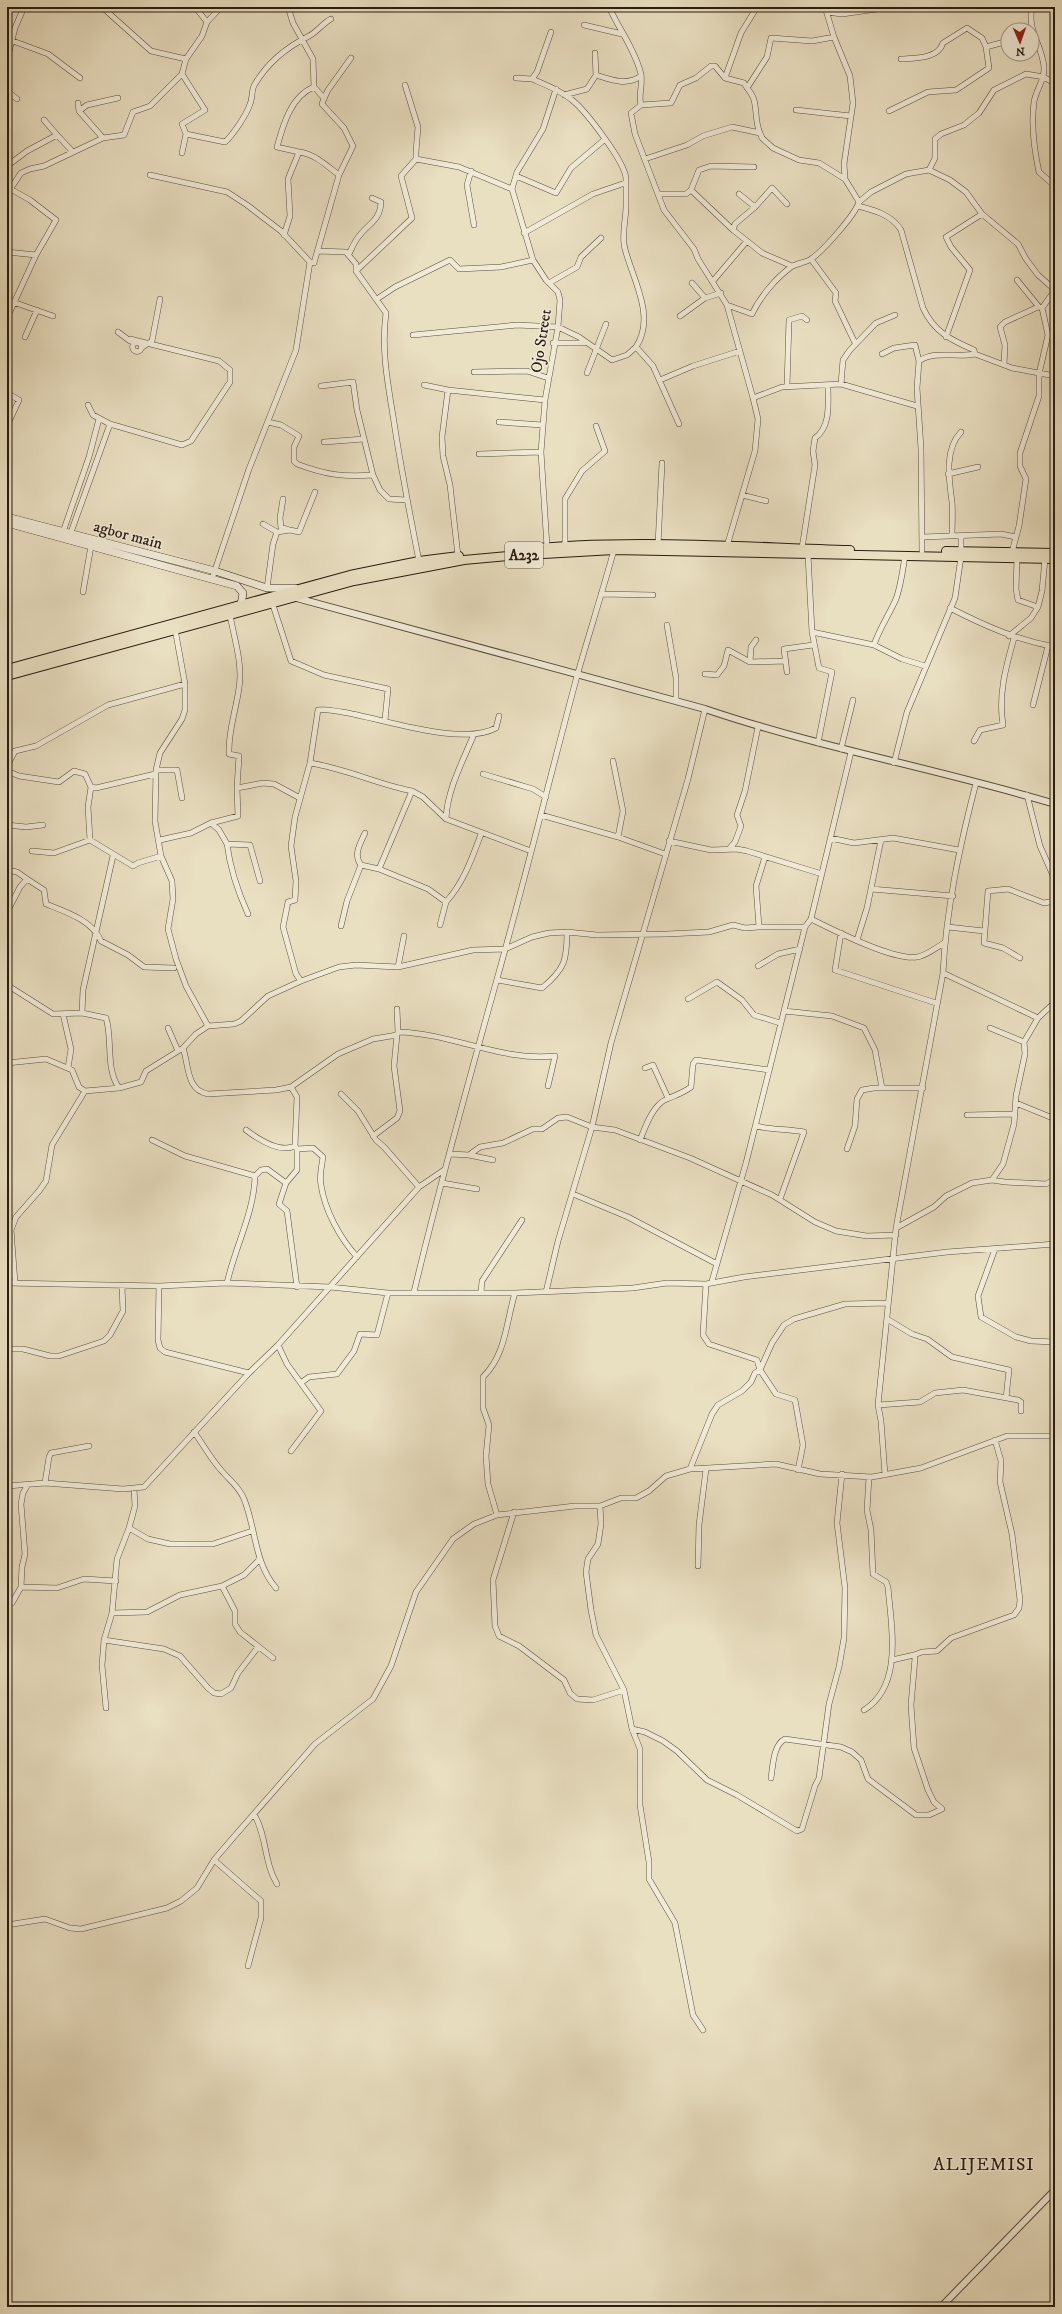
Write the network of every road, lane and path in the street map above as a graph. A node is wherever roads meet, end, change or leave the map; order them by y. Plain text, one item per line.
1 (24, 7) edge
2 (102, 7) edge
3 (195, 7) edge
4 (221, 7) edge
5 (288, 7) edge
6 (609, 7) edge
7 (757, 7) edge
8 (892, 7) edge
9 (1032, 7) edge
10 (826, 9) edge
11 (330, 19) dead end
12 (207, 22) junction
13 (1032, 22) edge
14 (584, 25) dead end
15 (551, 32) dead end
16 (622, 34) junction
17 (834, 37) junction
18 (302, 38) junction
19 (13, 41) junction
20 (1000, 44) edge
21 (986, 47) junction
22 (595, 54) dead end
23 (1040, 57) edge
24 (351, 58) dead end
25 (186, 59) junction
26 (901, 59) dead end
27 (7, 60) edge
28 (182, 74) junction
29 (596, 75) junction
30 (641, 76) junction
31 (1044, 77) junction
32 (80, 78) dead end
33 (516, 78) dead end
34 (725, 78) junction
35 (532, 79) junction
36 (1055, 84) edge
37 (405, 85) dead end
38 (314, 87) junction
39 (746, 88) junction
40 (556, 89) junction
41 (7, 91) edge
42 (564, 95) junction
43 (118, 98) dead end
44 (17, 99) dead end
45 (78, 103) dead end
46 (322, 104) junction
47 (641, 105) junction
48 (796, 110) dead end
49 (889, 111) dead end
50 (79, 112) junction
51 (851, 116) junction
52 (44, 120) dead end
53 (756, 126) junction
54 (750, 130) junction
55 (760, 132) junction
56 (186, 134) junction
57 (57, 136) junction
58 (103, 138) junction
59 (604, 140) junction
60 (73, 152) junction
61 (299, 152) junction
62 (182, 153) dead end
63 (416, 159) junction
64 (645, 159) junction
65 (7, 166) edge
66 (754, 167) dead end
67 (929, 170) junction
68 (471, 171) junction
69 (150, 175) dead end
70 (339, 175) junction
71 (516, 176) junction
72 (845, 179) junction
73 (625, 183) junction
74 (1055, 186) edge
75 (9, 187) edge
76 (512, 189) junction
77 (691, 190) junction
78 (659, 194) junction
79 (739, 194) dead end
80 (372, 198) dead end
81 (787, 204) dead end
82 (858, 204) junction
83 (755, 207) junction
84 (982, 214) junction
85 (474, 225) dead end
86 (733, 230) junction
87 (524, 233) junction
88 (284, 235) junction
89 (601, 238) dead end
90 (747, 241) junction
91 (318, 251) junction
92 (7, 252) edge
93 (349, 254) junction
94 (36, 255) junction
95 (811, 259) junction
96 (533, 260) junction
97 (310, 262) junction
98 (792, 266) junction
99 (356, 271) junction
100 (1017, 280) dead end
101 (713, 281) junction
102 (550, 283) junction
103 (692, 284) dead end
104 (1055, 290) edge
105 (721, 293) junction
106 (705, 298) junction
107 (160, 299) dead end
108 (377, 299) junction
109 (13, 302) junction
110 (727, 305) junction
111 (1040, 308) junction
112 (37, 310) junction
113 (895, 315) dead end
114 (53, 316) dead end
115 (680, 316) dead end
116 (7, 318) edge
117 (807, 320) dead end
118 (606, 324) dead end
119 (558, 327) junction
120 (118, 332) dead end
121 (414, 335) dead end
122 (26, 337) dead end
123 (946, 337) junction
124 (130, 339) junction
125 (553, 343) junction
126 (585, 343) junction
127 (855, 343) junction
128 (151, 344) junction
129 (636, 347) junction
130 (596, 350) junction
131 (740, 351) junction
132 (882, 354) dead end
133 (975, 354) junction
134 (919, 361) junction
135 (1004, 364) junction
136 (474, 372) dead end
137 (587, 373) dead end
138 (1039, 374) junction
139 (1055, 376) edge
140 (548, 378) junction
141 (660, 380) junction
142 (841, 384) junction
143 (424, 385) dead end
144 (321, 386) dead end
145 (787, 386) junction
146 (828, 386) junction
147 (448, 390) junction
148 (7, 393) edge
149 (753, 398) junction
150 (545, 400) junction
151 (88, 405) dead end
152 (917, 406) junction
153 (99, 419) junction
154 (268, 422) junction
155 (499, 422) dead end
156 (110, 424) junction
157 (679, 424) dead end
158 (542, 425) junction
159 (7, 426) edge
160 (596, 426) dead end
161 (961, 432) dead end
162 (364, 439) junction
163 (324, 442) dead end
164 (541, 452) junction
165 (479, 454) dead end
166 (662, 463) dead end
167 (978, 467) dead end
168 (948, 474) junction
169 (373, 475) junction
170 (315, 492) dead end
171 (742, 494) junction
172 (283, 500) dead end
173 (406, 500) junction
174 (766, 500) dead end
175 (7, 517) edge
176 (7, 523) edge
177 (263, 524) dead end
178 (290, 530) junction
179 (277, 532) junction
180 (67, 534) junction
181 (952, 536) junction
182 (962, 536) junction
183 (923, 537) junction
184 (1016, 537) junction
185 (658, 545) junction
186 (92, 546) junction
187 (565, 546) junction
188 (727, 546) junction
189 (547, 547) junction
190 (802, 548) junction
191 (690, 549) junction
192 (614, 550) junction
193 (922, 551) junction
194 (1055, 553) edge
195 (961, 554) junction
196 (808, 555) junction
197 (905, 555) junction
198 (1014, 555) junction
199 (458, 556) junction
200 (1045, 559) junction
201 (1055, 559) edge
202 (419, 561) junction
203 (214, 571) junction
204 (212, 579) junction
205 (239, 583) junction
206 (266, 588) junction
207 (299, 588) junction
208 (83, 592) dead end
209 (601, 594) junction
210 (653, 595) dead end
211 (292, 597) junction
212 (272, 602) junction
213 (241, 605) junction
214 (1038, 607) junction
215 (950, 608) junction
216 (230, 615) junction
217 (667, 624) dead end
218 (175, 629) junction
219 (812, 632) junction
220 (1012, 637) junction
221 (756, 640) dead end
222 (813, 645) junction
223 (874, 645) junction
224 (1048, 646) junction
225 (1055, 647) edge
226 (750, 662) junction
227 (786, 662) junction
228 (925, 666) junction
229 (7, 669) edge
230 (787, 672) dead end
231 (705, 674) dead end
232 (578, 675) junction
233 (7, 676) edge
234 (185, 684) junction
235 (854, 700) dead end
236 (676, 701) junction
237 (1033, 705) dead end
238 (706, 709) junction
239 (499, 716) dead end
240 (385, 720) junction
241 (758, 727) junction
242 (474, 734) junction
243 (974, 741) dead end
244 (818, 743) junction
245 (841, 749) junction
246 (851, 752) junction
247 (613, 761) dead end
248 (310, 763) junction
249 (894, 763) junction
250 (7, 766) edge
251 (7, 772) edge
252 (156, 772) junction
253 (483, 774) dead end
254 (976, 783) junction
255 (91, 787) junction
256 (236, 788) junction
257 (412, 791) junction
258 (1027, 795) junction
259 (546, 797) junction
260 (182, 798) dead end
261 (300, 798) junction
262 (1055, 804) edge
263 (446, 808) junction
264 (437, 810) junction
265 (541, 815) junction
266 (446, 819) junction
267 (211, 823) junction
268 (7, 825) edge
269 (43, 825) dead end
270 (365, 833) dead end
271 (481, 834) junction
272 (618, 837) junction
273 (830, 838) junction
274 (90, 840) junction
275 (160, 840) junction
276 (881, 840) junction
277 (668, 841) junction
278 (227, 844) junction
279 (729, 849) junction
280 (959, 850) junction
281 (32, 851) dead end
282 (531, 851) junction
283 (665, 854) junction
284 (113, 856) junction
285 (161, 856) junction
286 (764, 856) junction
287 (361, 865) junction
288 (380, 869) junction
289 (7, 870) edge
290 (822, 874) junction
291 (28, 879) junction
292 (1055, 880) edge
293 (260, 881) dead end
294 (871, 889) junction
295 (953, 896) junction
296 (1055, 901) edge
297 (446, 902) junction
298 (7, 911) edge
299 (248, 914) dead end
300 (811, 919) junction
301 (440, 925) dead end
302 (341, 926) dead end
303 (948, 926) junction
304 (759, 927) junction
305 (805, 927) junction
306 (96, 931) junction
307 (984, 931) junction
308 (567, 932) junction
309 (841, 933) junction
310 (641, 934) junction
311 (404, 936) dead end
312 (857, 940) junction
313 (944, 943) junction
314 (505, 949) junction
315 (800, 949) junction
316 (1020, 958) dead end
317 (758, 966) dead end
318 (398, 967) junction
319 (174, 968) dead end
320 (943, 973) junction
321 (497, 980) junction
322 (301, 981) junction
323 (7, 985) edge
324 (688, 999) dead end
325 (1055, 1002) edge
326 (936, 1003) junction
327 (396, 1009) dead end
328 (784, 1011) junction
329 (82, 1013) junction
330 (63, 1014) junction
331 (1038, 1018) junction
332 (780, 1023) junction
333 (208, 1026) junction
334 (168, 1028) dead end
335 (990, 1028) dead end
336 (398, 1033) junction
337 (1024, 1042) junction
338 (477, 1046) junction
339 (180, 1050) junction
340 (7, 1063) edge
341 (68, 1068) junction
342 (646, 1068) dead end
343 (769, 1070) junction
344 (548, 1086) dead end
345 (291, 1087) junction
346 (119, 1088) junction
347 (882, 1088) junction
348 (923, 1088) junction
349 (85, 1091) junction
350 (341, 1094) dead end
351 (668, 1098) junction
352 (1016, 1103) junction
353 (967, 1114) dead end
354 (1014, 1114) junction
355 (1055, 1120) edge
356 (756, 1126) junction
357 (592, 1127) junction
358 (246, 1130) dead end
359 (372, 1136) junction
360 (152, 1140) dead end
361 (640, 1140) junction
362 (296, 1148) junction
363 (847, 1149) dead end
364 (450, 1154) junction
365 (469, 1155) junction
366 (493, 1160) dead end
367 (444, 1170) junction
368 (255, 1176) junction
369 (1055, 1179) edge
370 (992, 1180) junction
371 (741, 1182) junction
372 (286, 1183) junction
373 (442, 1184) junction
374 (419, 1187) junction
375 (477, 1189) dead end
376 (573, 1194) junction
377 (780, 1199) junction
378 (522, 1220) dead end
379 (896, 1228) junction
380 (896, 1235) junction
381 (1055, 1244) edge
382 (995, 1249) junction
383 (357, 1257) junction
384 (894, 1258) junction
385 (717, 1264) junction
386 (712, 1281) junction
387 (7, 1283) edge
388 (15, 1283) junction
389 (227, 1283) junction
390 (706, 1284) junction
391 (122, 1286) junction
392 (159, 1286) junction
393 (297, 1287) junction
394 (330, 1287) junction
395 (414, 1292) junction
396 (481, 1292) junction
397 (546, 1292) junction
398 (388, 1293) junction
399 (515, 1293) junction
400 (888, 1303) junction
401 (887, 1319) junction
402 (1055, 1342) edge
403 (278, 1345) junction
404 (7, 1349) edge
405 (760, 1370) junction
406 (249, 1373) junction
407 (302, 1382) junction
408 (1006, 1398) junction
409 (878, 1405) junction
410 (1021, 1411) dead end
411 (194, 1432) junction
412 (1055, 1436) edge
413 (995, 1440) junction
414 (89, 1446) dead end
415 (291, 1451) dead end
416 (690, 1468) junction
417 (706, 1469) junction
418 (798, 1470) junction
419 (842, 1474) junction
420 (885, 1475) junction
421 (869, 1477) junction
422 (45, 1483) junction
423 (7, 1486) edge
424 (27, 1486) junction
425 (134, 1489) junction
426 (600, 1506) junction
427 (514, 1512) junction
428 (497, 1514) junction
429 (129, 1528) junction
430 (252, 1531) junction
431 (260, 1559) junction
432 (698, 1566) dead end
433 (116, 1581) junction
434 (222, 1586) junction
435 (21, 1587) junction
436 (276, 1588) dead end
437 (7, 1606) edge
438 (112, 1613) junction
439 (104, 1640) junction
440 (258, 1647) junction
441 (914, 1656) junction
442 (273, 1658) dead end
443 (892, 1660) junction
444 (624, 1690) junction
445 (106, 1708) dead end
446 (864, 1710) dead end
447 (632, 1730) junction
448 (824, 1746) junction
449 (771, 1778) dead end
450 (254, 1814) junction
451 (214, 1860) junction
452 (277, 1884) dead end
453 (7, 1925) edge
454 (248, 1966) dead end
455 (703, 2030) dead end
456 (1055, 2190) edge
457 (941, 2307) edge

1 - 19 street
2 - 25 street
3 - 12 street
4 - 12 street
5 - 18 street
6 - 16 street
7 - 34 street
8 - 10 street
9 - 13 street
10 - 17 street
11 - 18 street
12 - 25 street
14 - 16 street
15 - 35 street
16 - 30 street
17 - 39 street
17 - 51 street
18 - 38 street
18 - 56 street
19 - 27 street
19 - 32 street
20 - 21 street
21 - 26 street
21 - 49 street
22 - 29 street
23 - 31 street
24 - 46 street
25 - 28 street
28 - 56 street
28 - 58 street
29 - 30 street
29 - 42 street
30 - 47 street
31 - 36 street
31 - 67 street
31 - 74 street
33 - 35 street
34 - 39 street
34 - 47 street
35 - 40 street
37 - 63 street
38 - 46 street
38 - 61 street
39 - 53 street
40 - 42 street
40 - 71 street
41 - 44 street
42 - 59 street
43 - 50 street
45 - 50 street
46 - 70 street
47 - 64 street
48 - 51 street
50 - 58 street
51 - 72 street
52 - 57 street
53 - 54 street
53 - 55 street
54 - 55 street
54 - 64 street
55 - 72 street
56 - 62 street
57 - 60 street
57 - 65 street
58 - 60 street
59 - 71 street
59 - 73 street
60 - 75 street
61 - 70 street
61 - 88 street
63 - 68 street
63 - 99 street
64 - 78 street
66 - 77 street
67 - 82 street
67 - 84 street
68 - 76 street
68 - 85 street
69 - 88 street
70 - 91 street
71 - 76 street
72 - 82 street
73 - 87 street
73 - 129 street
75 - 94 street
76 - 87 street, Ojo Street
77 - 78 street
77 - 86 street
78 - 101 street
79 - 83 street
80 - 93 street
81 - 83 street
82 - 95 street
82 - 123 street
83 - 86 street
84 - 104 street
84 - 123 street
86 - 90 street
87 - 96 street, Ojo Street
88 - 97 street
89 - 102 street
90 - 98 street
90 - 101 street
91 - 93 street
91 - 97 street
92 - 94 street
93 - 99 street
94 - 109 street
95 - 98 street
95 - 127 street
96 - 102 street, Ojo Street
96 - 108 street
97 - 154 street
98 - 110 street
99 - 108 street
100 - 111 street
101 - 105 street
102 - 119 street, Ojo Street
103 - 106 street
104 - 111 street
105 - 106 street
105 - 110 street
106 - 115 street
107 - 128 street
108 - 173 street
109 - 112 street
109 - 116 street
110 - 131 street
111 - 135 street
111 - 138 street
112 - 114 street
112 - 122 street
113 - 127 street
117 - 145 street
118 - 130 street
119 - 121 street
119 - 125 street, Ojo Street
119 - 126 street
120 - 124 street
123 - 133 street
124 - 128 street
124 - 128 street
125 - 126 street
125 - 140 street, Ojo Street
126 - 130 street
127 - 142 street
128 - 156 street
129 - 130 street
129 - 141 street
130 - 137 street
131 - 141 street
131 - 149 street
132 - 134 street
133 - 134 street
133 - 135 street
134 - 152 street
135 - 138 street
136 - 140 street
138 - 139 street
138 - 184 street
140 - 150 street, Ojo Street
141 - 157 street
142 - 146 street
142 - 152 street
143 - 147 street
144 - 162 street
145 - 146 street
145 - 149 street
146 - 190 street
147 - 150 street
147 - 199 street
148 - 159 street
149 - 171 street
150 - 158 street, Ojo Street
151 - 153 street
152 - 183 street
153 - 156 street
153 - 180 street
154 - 169 street
154 - 203 street
155 - 158 street
156 - 180 street
158 - 164 street, Ojo Street
160 - 187 street
161 - 168 street
162 - 163 street
162 - 169 street
164 - 165 street
164 - 189 street, Ojo Street
166 - 185 street
167 - 168 street
168 - 181 street
169 - 173 street
170 - 178 street
171 - 174 street
171 - 188 street
172 - 178 street
173 - 202 street
175 - 180 main road, agbor main
176 - 186 main road, agbor main
177 - 179 street
178 - 179 street
179 - 206 street
180 - 203 main road, agbor main
181 - 182 street
181 - 183 street
182 - 184 street
182 - 195 street
183 - 193 street
184 - 198 street
185 - 187 highway, A232
185 - 191 highway, A232
186 - 204 main road, agbor main
186 - 208 street
187 - 189 highway, A232
188 - 190 highway, A232
188 - 191 highway, A232
189 - 199 highway, A232
190 - 193 highway, A232
191 - 192 highway, A232
191 - 196 highway, A232
192 - 209 street
192 - 211 highway, A232
193 - 195 highway, A232
194 - 198 highway, A232
195 - 197 highway, A232
195 - 198 highway, A232
195 - 215 street
196 - 197 highway, A232
196 - 219 street
197 - 223 street
198 - 200 highway, A232
198 - 214 street
199 - 202 highway, A232
200 - 201 highway, A232
200 - 214 street
202 - 207 highway, A232
203 - 204 street
203 - 205 main road, agbor main
204 - 205 main road, agbor main
205 - 206 main road
205 - 213 main road
206 - 207 main road
207 - 213 highway, A232
209 - 210 street
209 - 232 street
211 - 212 highway, A232
211 - 232 street
212 - 216 highway, A232
212 - 240 street
213 - 229 highway, A232
214 - 220 street
215 - 220 street
215 - 228 street
216 - 218 highway, A232
216 - 256 street
217 - 236 street
218 - 233 highway, A232
218 - 234 street
219 - 222 street
219 - 223 street
220 - 224 street
220 - 243 street
221 - 226 street
222 - 227 street
222 - 244 street
223 - 228 street
224 - 225 street
224 - 237 street
226 - 227 street
226 - 231 street
227 - 230 street
228 - 249 street
232 - 236 street
232 - 259 street
234 - 250 street
234 - 252 street
235 - 245 street
236 - 238 street
238 - 241 street
238 - 277 street
239 - 242 street
240 - 242 street
240 - 248 street
241 - 244 street
241 - 279 street
242 - 263 street
244 - 245 street
245 - 246 street
246 - 249 street
246 - 273 street
247 - 272 street
248 - 257 street
248 - 261 street
249 - 254 street
251 - 255 street
252 - 255 street
252 - 260 street
252 - 275 street
253 - 259 street
254 - 258 street
254 - 280 street
255 - 274 street
256 - 261 street
256 - 267 street
257 - 264 street
257 - 288 street
258 - 262 street
258 - 292 street
259 - 265 street
261 - 322 street
263 - 264 street
263 - 266 street
264 - 266 street
265 - 272 street
265 - 282 street
266 - 271 street
267 - 275 street
267 - 278 street
268 - 269 street
270 - 287 street
271 - 282 street
271 - 297 street
272 - 283 street
273 - 276 street
273 - 290 street
274 - 281 street
274 - 284 street
275 - 285 street
276 - 280 street
276 - 294 street
277 - 279 street
277 - 283 street
278 - 293 street
278 - 299 street
279 - 286 street
280 - 295 street
282 - 314 street
283 - 310 street
284 - 285 street
284 - 306 street
285 - 333 street
286 - 290 street
286 - 304 street
287 - 288 street
287 - 302 street
288 - 297 street
289 - 291 street
290 - 300 street
291 - 298 street
291 - 306 street
294 - 295 street
294 - 312 street
295 - 303 street
296 - 307 street
297 - 301 street
300 - 305 street
300 - 309 street
303 - 307 street
303 - 313 street
304 - 305 street
304 - 310 street
305 - 315 street
306 - 319 street
306 - 329 street
307 - 316 street
308 - 310 street
308 - 314 street
308 - 321 street
309 - 312 street
309 - 326 street
310 - 357 street
311 - 318 street
312 - 313 street
313 - 320 street
314 - 318 street
314 - 321 street
315 - 317 street
315 - 328 street
318 - 322 street
320 - 326 street
320 - 331 street
321 - 338 street
322 - 333 street
323 - 330 street
324 - 332 street
325 - 331 street
326 - 348 street
327 - 336 street
328 - 332 street
328 - 347 street
329 - 330 street
329 - 346 street
330 - 341 street
331 - 337 street
332 - 343 street
333 - 339 street
334 - 339 street
335 - 337 street
336 - 338 street
336 - 345 street
336 - 359 street
337 - 352 street
338 - 344 street
338 - 364 street
339 - 345 street
339 - 346 street
340 - 341 street
341 - 349 street
342 - 351 street
343 - 351 street
343 - 356 street
345 - 362 street
346 - 349 street
347 - 348 street
347 - 363 street
348 - 379 street
349 - 388 street
350 - 359 street
351 - 361 street
352 - 354 street
352 - 355 street
353 - 354 street
354 - 370 street
356 - 371 street
356 - 377 street
357 - 361 street
357 - 365 street
357 - 376 street
358 - 362 street
359 - 374 street
360 - 368 street
361 - 371 street
362 - 372 street
362 - 383 street
364 - 365 street
364 - 367 street
365 - 366 street
367 - 373 street
367 - 374 street
368 - 372 street
368 - 389 street
369 - 370 street
370 - 379 street
371 - 377 street
371 - 385 street
372 - 393 street
373 - 375 street
373 - 395 street
374 - 383 street
376 - 385 street
376 - 397 street
377 - 380 street
378 - 396 street
379 - 380 street
380 - 384 street
381 - 382 street
382 - 384 street
382 - 402 street
383 - 394 street
384 - 386 street
384 - 400 street
385 - 386 street
386 - 390 street
387 - 388 street
388 - 391 street
389 - 392 street
389 - 393 street
390 - 397 street
390 - 405 street
391 - 392 street
391 - 404 street
392 - 406 street
393 - 394 street
394 - 398 street
394 - 403 street
395 - 396 street
395 - 398 street
396 - 399 street
397 - 399 street
398 - 407 street
399 - 428 street
400 - 401 street
400 - 405 street
401 - 408 street
401 - 409 street
403 - 406 street
403 - 407 street
405 - 416 street
405 - 418 street
406 - 411 street
407 - 415 street
408 - 409 street
408 - 410 street
409 - 420 street
411 - 425 street
411 - 430 street
412 - 413 street
413 - 420 street
413 - 441 street
414 - 422 street
416 - 417 street
416 - 426 street
417 - 418 street
417 - 432 street
418 - 419 street
419 - 421 street
419 - 448 street
420 - 421 street
421 - 443 street
422 - 424 street
422 - 425 street
423 - 424 street
424 - 435 street
425 - 429 street
426 - 427 street
426 - 444 street
427 - 428 street
427 - 444 street
428 - 450 street
429 - 430 street
429 - 433 street
430 - 431 street
431 - 434 street
431 - 436 street
433 - 435 street
433 - 438 street
434 - 438 street
434 - 440 street
435 - 437 street
438 - 439 street
439 - 440 street
439 - 445 street
440 - 442 street
441 - 443 street
441 - 448 street
443 - 446 street
444 - 447 street
447 - 448 street
447 - 455 street
448 - 449 street
450 - 451 street
450 - 452 street
451 - 453 street
451 - 454 street
456 - 457 street

